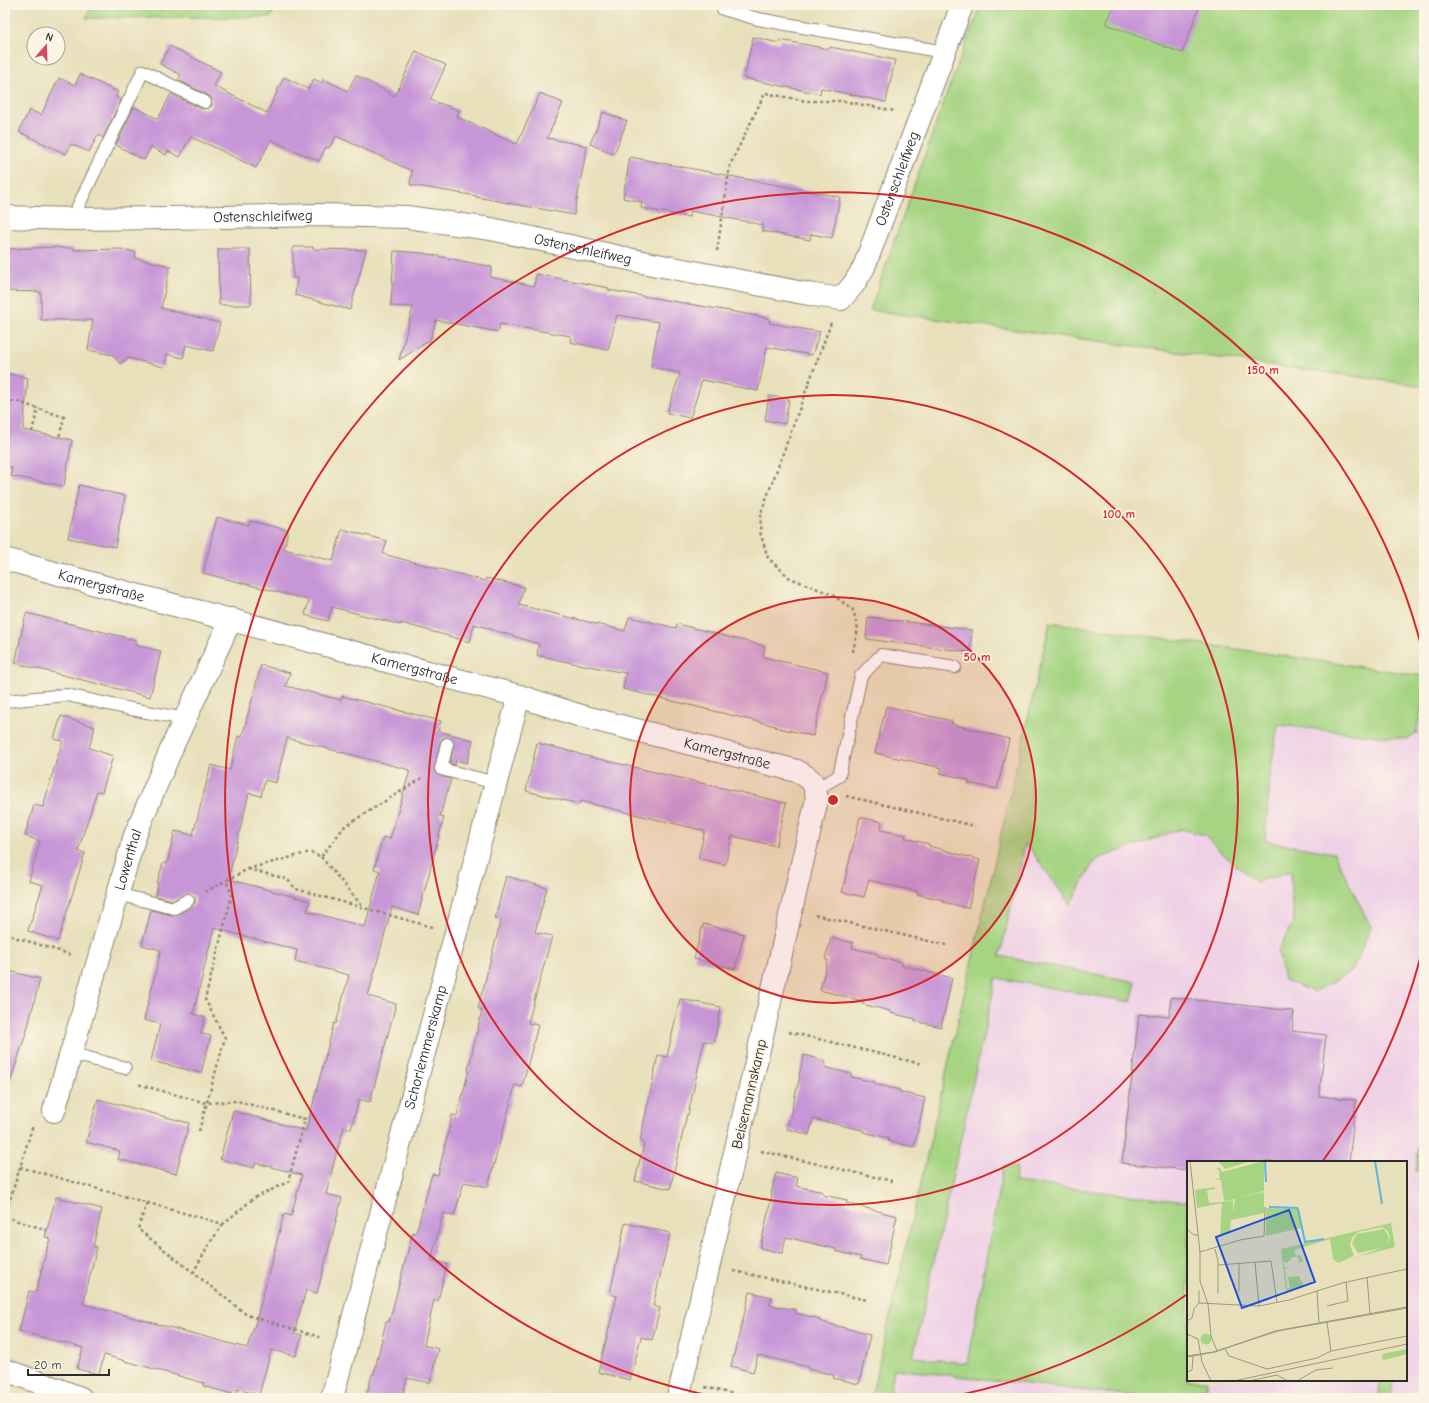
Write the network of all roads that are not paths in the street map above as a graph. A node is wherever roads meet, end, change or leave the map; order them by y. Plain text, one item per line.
1 (725, 5) edge
2 (962, 5) edge
3 (944, 52) junction
4 (205, 102) dead end
5 (5, 217) edge
6 (72, 219) junction
7 (5, 559) edge
8 (231, 619) junction
9 (955, 667) dead end
10 (519, 696) junction
11 (5, 701) edge
12 (185, 719) junction
13 (447, 744) dead end
14 (496, 783) junction
15 (816, 789) junction
16 (117, 894) junction
17 (188, 900) road end
18 (70, 1053) junction
19 (125, 1068) dead end
20 (54, 1111) dead end
21 (5, 1370) edge
22 (81, 1398) edge
23 (332, 1398) edge
24 (678, 1398) edge

1 - 3 lane
2 - 3 street, Ostenschleifweg
3 - 6 street, Ostenschleifweg
4 - 6 lane
5 - 6 street, Ostenschleifweg
7 - 8 street, Kamergstraße
8 - 10 street, Kamergstraße
8 - 12 street, Lowenthal
9 - 15 lane
10 - 14 street, Schorlemmerskamp
10 - 15 street, Kamergstraße
11 - 12 lane
12 - 16 street, Lowenthal
13 - 14 lane
14 - 23 street, Schorlemmerskamp
15 - 24 street, Beisemannskamp
16 - 17 lane
16 - 18 street, Lowenthal
18 - 19 lane
18 - 20 street, Lowenthal
21 - 22 street

